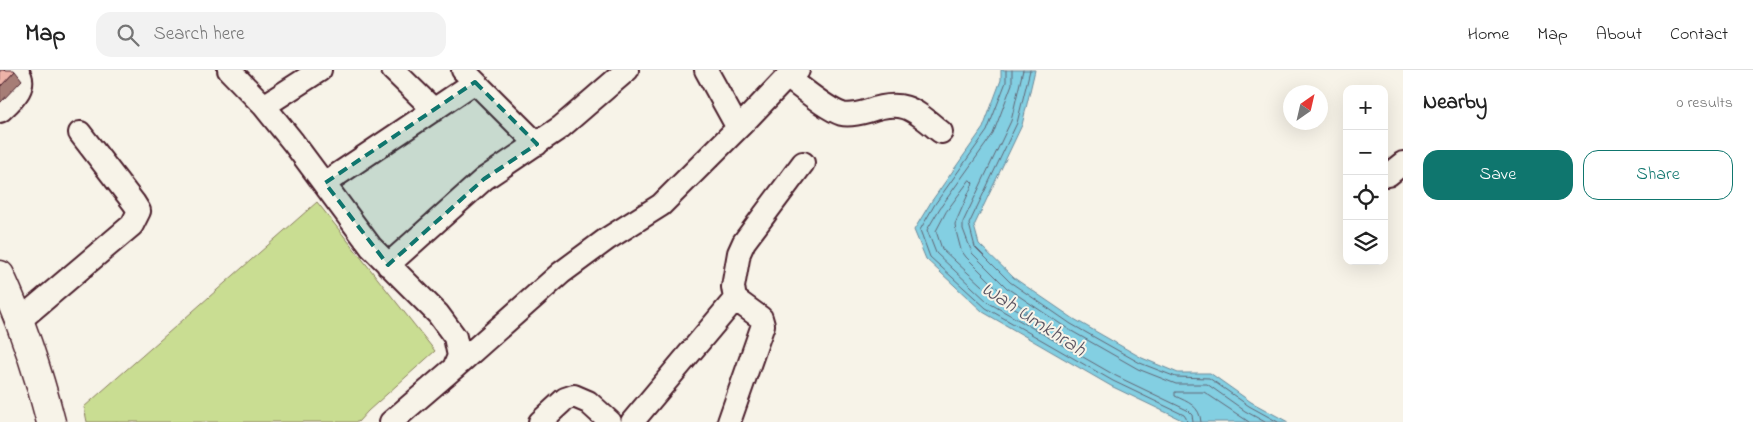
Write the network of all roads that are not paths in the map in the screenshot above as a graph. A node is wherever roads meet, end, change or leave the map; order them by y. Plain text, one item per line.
1 (16, 70) edge
2 (229, 70) edge
3 (320, 70) edge
4 (393, 70) edge
5 (627, 70) edge
6 (706, 70) edge
7 (792, 74) edge
8 (469, 76) edge
9 (264, 106) junction
10 (434, 110) junction
11 (0, 111) edge
12 (738, 128) junction
13 (941, 132) dead end
14 (80, 133) dead end
15 (538, 144) junction
16 (803, 163) dead end
17 (325, 183) junction
18 (388, 265) junction
19 (0, 275) edge
20 (735, 299) junction
21 (20, 320) junction
22 (454, 368) junction
23 (51, 422) edge
24 (391, 422) edge
25 (540, 422) edge
26 (610, 422) edge
27 (632, 422) edge
28 (729, 422) edge

1 - 11 street
2 - 9 street
3 - 9 street
4 - 10 street
5 - 15 street
6 - 12 street
7 - 12 street
7 - 13 street
8 - 10 street
8 - 15 street
9 - 17 street
10 - 17 street
12 - 22 street
14 - 21 street
15 - 18 street
16 - 20 street
17 - 18 street
18 - 22 street
19 - 21 street
20 - 27 street
20 - 28 street
21 - 23 street
22 - 24 street
25 - 26 street

